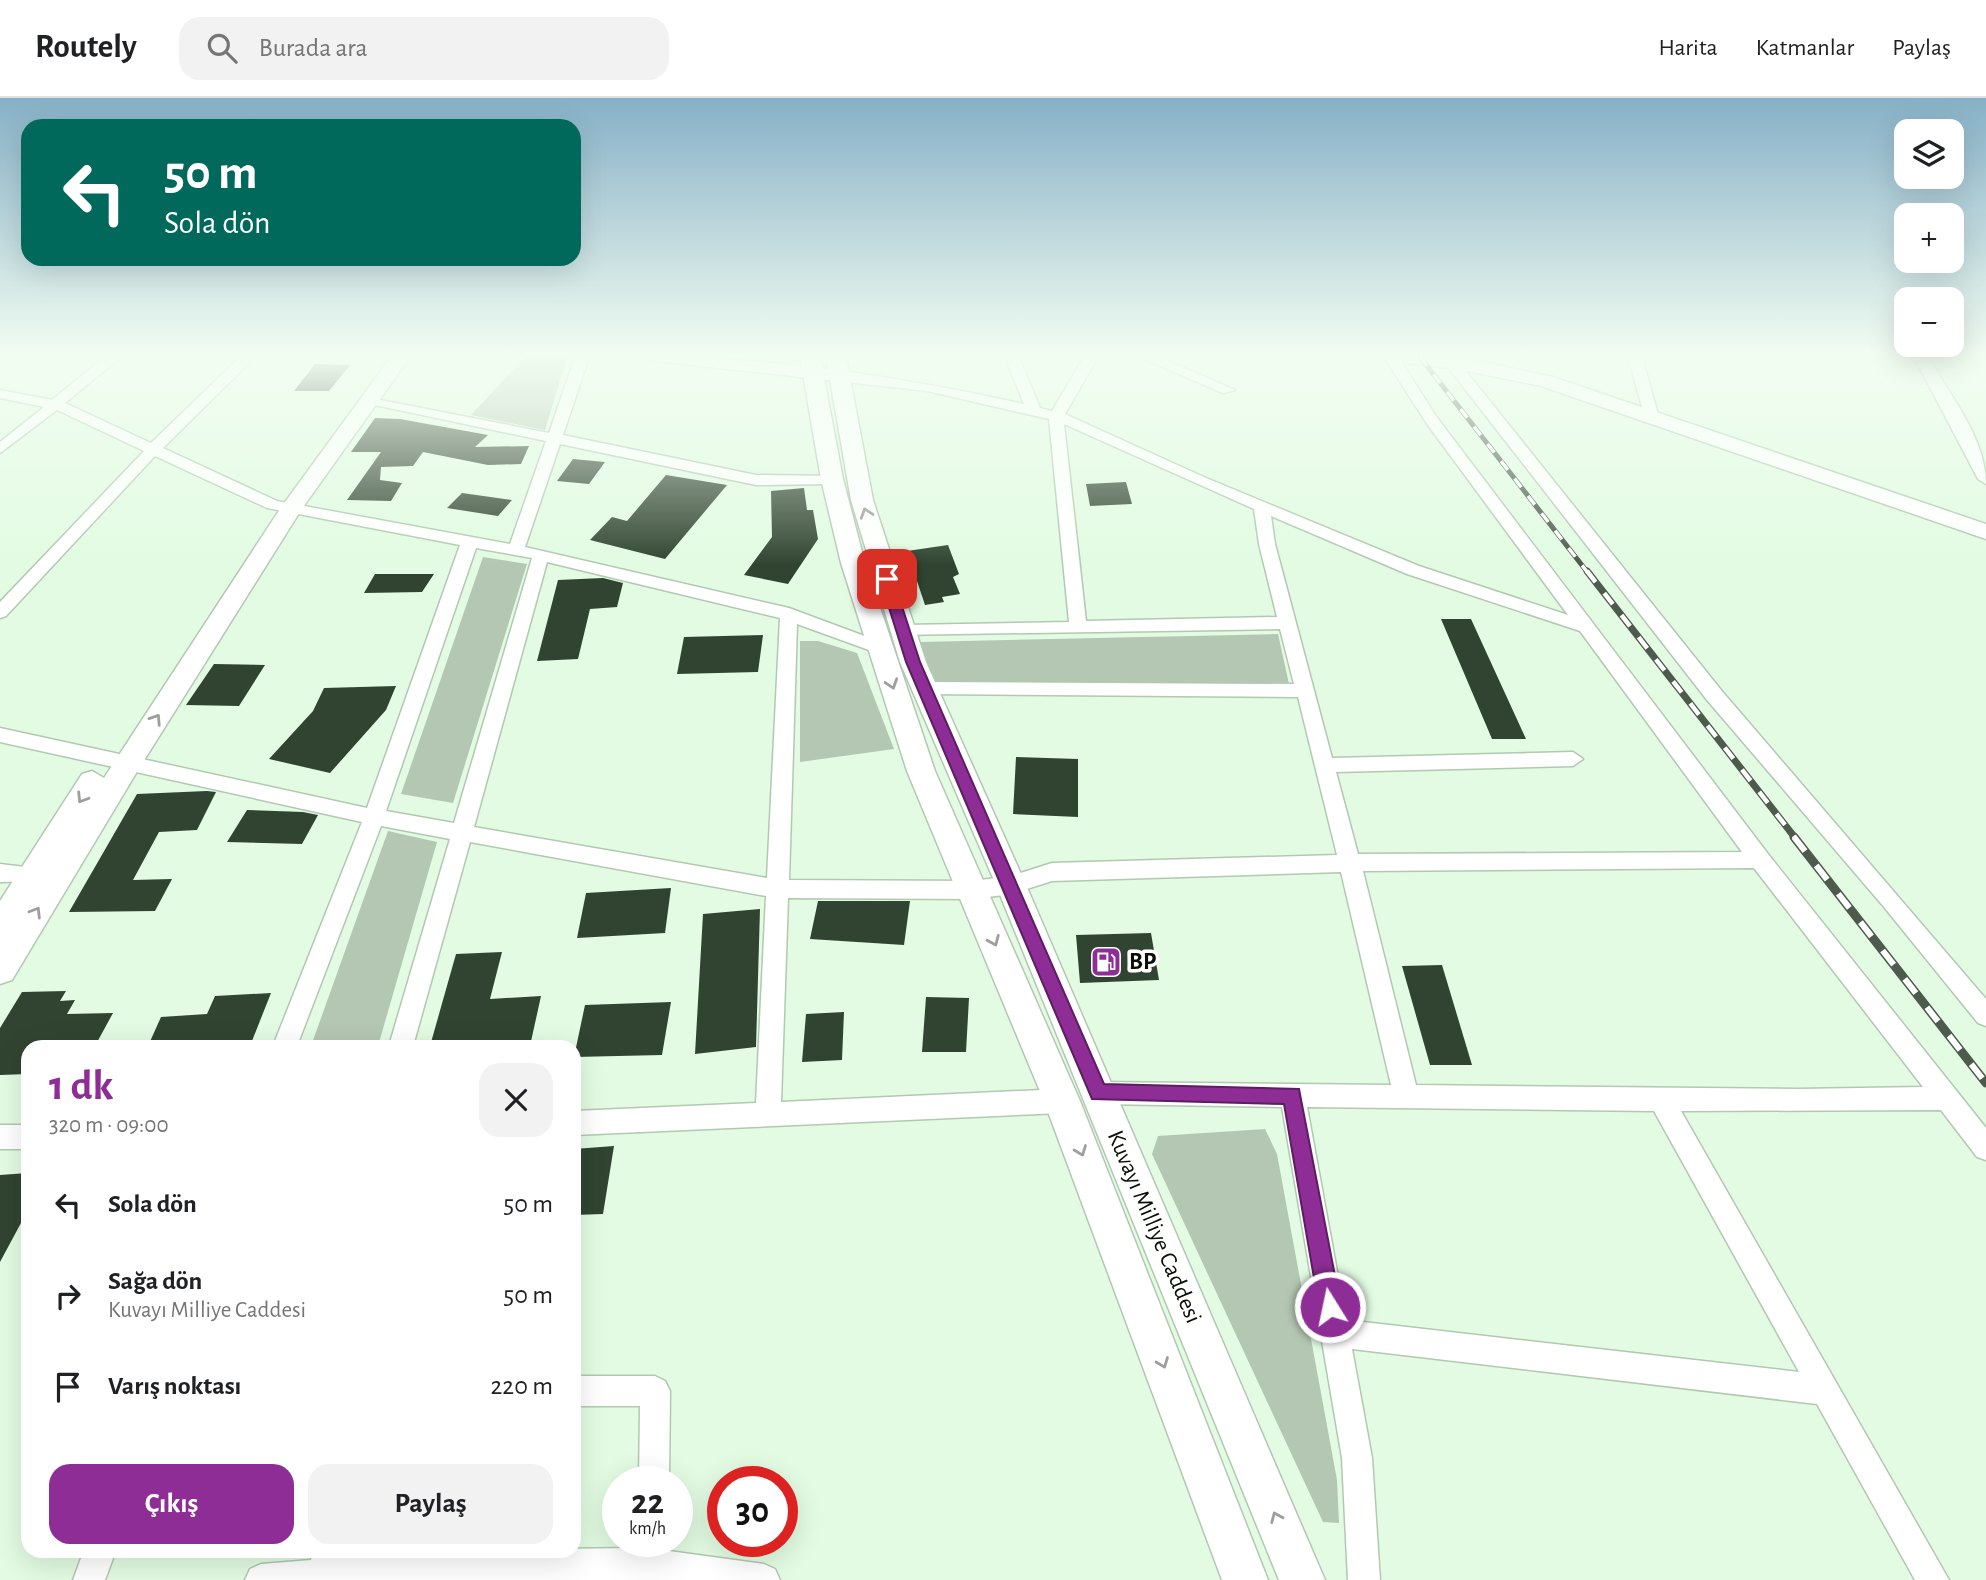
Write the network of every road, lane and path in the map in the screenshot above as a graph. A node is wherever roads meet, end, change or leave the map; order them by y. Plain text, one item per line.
1 (30, 426) edge
2 (104, 426) edge
3 (177, 426) edge
4 (336, 426) edge
5 (348, 426) edge
6 (491, 426) edge
7 (560, 426) edge
8 (828, 426) edge
9 (841, 426) edge
10 (1057, 426) edge
11 (1079, 426) edge
12 (1436, 426) edge
13 (1502, 426) edge
14 (1676, 426) edge
15 (1961, 426) edge
16 (555, 440) junction
17 (0, 449) edge
18 (154, 449) junction
19 (832, 479) junction
20 (1986, 479) edge
21 (282, 507) junction
22 (1262, 507) junction
23 (1986, 532) edge
24 (469, 543) junction
25 (516, 550) junction
26 (541, 555) junction
27 (0, 612) edge
28 (789, 614) junction
29 (1286, 623) junction
30 (1078, 628) junction
31 (1588, 628) junction
32 (892, 640) junction
33 (925, 688) junction
34 (1305, 691) junction
35 (0, 735) edge
36 (1573, 759) dead end
37 (118, 761) junction
38 (1324, 765) junction
39 (374, 817) junction
40 (464, 832) junction
41 (1760, 860) junction
42 (1350, 863) junction
43 (0, 873) edge
44 (34, 874) junction
45 (1012, 885) junction
46 (778, 889) junction
47 (973, 890) junction
48 (0, 928) edge
49 (0, 970) edge
50 (1986, 1016) edge
51 (287, 1040) edge
52 (403, 1040) edge
53 (1098, 1093) junction
54 (1292, 1095) junction
55 (1406, 1097) junction
56 (1947, 1098) junction
57 (1661, 1100) junction
58 (1062, 1101) junction
59 (768, 1114) junction
60 (581, 1123) edge
61 (0, 1137) edge
62 (21, 1137) edge
63 (1986, 1148) edge
64 (1335, 1333) junction
65 (1826, 1390) junction
66 (581, 1391) edge
67 (654, 1466) edge
68 (630, 1557) edge
69 (658, 1557) edge
70 (97, 1558) edge
71 (324, 1569) edge
72 (703, 1575) edge
73 (89, 1580) edge
74 (261, 1580) edge
75 (764, 1580) edge
76 (1245, 1580) edge
77 (1302, 1580) edge
78 (1364, 1580) edge
79 (1933, 1580) edge

1 - 17 street
2 - 18 street
3 - 18 street
4 - 21 main road
5 - 21 main road
6 - 16 street
7 - 16 street
8 - 19 main road, Kuvayı Milliye Caddesi
32 -> 9 main road, Kuvayı Milliye Caddesi
10 - 30 street
11 - 22 street
12 - 31 street
13 - 50 street
14 - 23 main road
15 - 20 street
16 - 19 street
16 - 25 street
18 - 21 street
18 - 27 street
19 - 32 main road, Kuvayı Milliye Caddesi
21 - 24 street
21 - 37 main road
22 - 29 street
22 - 31 street
24 - 25 street
24 - 39 street
25 - 26 street
26 - 28 street
26 - 40 street
28 - 32 street
28 - 46 street
29 - 30 street
29 - 34 street
30 - 32 street
31 - 41 street
32 - 33 main road, Kuvayı Milliye Caddesi
32 -> 47 main road, Kuvayı Milliye Caddesi
33 - 34 street
33 - 45 main road, Kuvayı Milliye Caddesi
34 - 38 street
35 - 37 street
36 - 38 street
37 - 39 street
37 -> 44 main road
49 -> 37 main road
38 - 42 street
39 - 40 street
39 - 51 street
40 - 46 street
40 - 52 street
41 - 42 street
41 - 56 street
42 - 45 street
42 - 55 street
43 - 44 street
44 - 48 main road
45 - 47 street
45 - 53 main road, Kuvayı Milliye Caddesi
46 - 47 street
46 - 59 street
47 -> 58 main road, Kuvayı Milliye Caddesi
53 - 54 street
77 -> 53 main road, Kuvayı Milliye Caddesi
54 - 55 street
54 - 64 street
55 - 57 street
56 - 57 street
56 - 63 street
57 - 65 street
58 - 59 street
58 -> 76 main road, Kuvayı Milliye Caddesi
59 - 60 street
61 - 62 street
64 - 65 street
64 - 78 street
65 - 79 street
66 - 67 street
68 - 71 street
69 - 72 street
70 - 73 street
71 - 74 street
72 - 75 street

